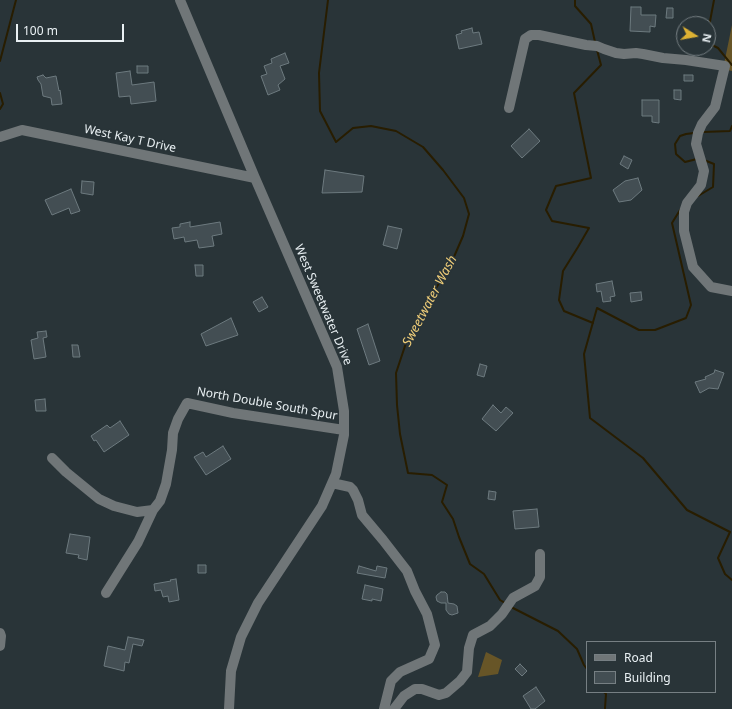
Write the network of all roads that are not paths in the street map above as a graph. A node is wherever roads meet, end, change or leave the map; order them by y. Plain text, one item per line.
1 (180, 0) edge
2 (509, 108) dead end
3 (0, 137) edge
4 (255, 178) junction
5 (732, 291) edge
6 (344, 430) junction
7 (52, 458) dead end
8 (332, 483) junction
9 (153, 510) junction
10 (540, 554) dead end
11 (106, 593) dead end
12 (0, 633) edge
13 (0, 646) edge
14 (229, 709) edge
15 (384, 709) edge
16 (394, 709) edge

1 - 4 street, West Sweetwater Drive
2 - 5 street
3 - 4 street, West Kay T Drive
4 - 6 street, West Sweetwater Drive
6 - 8 street, West Sweetwater Drive
6 - 9 street, North Double South Spur
7 - 9 street
8 - 14 street, West Sweetwater Drive
8 - 15 street
9 - 11 street
10 - 16 street
12 - 13 street

